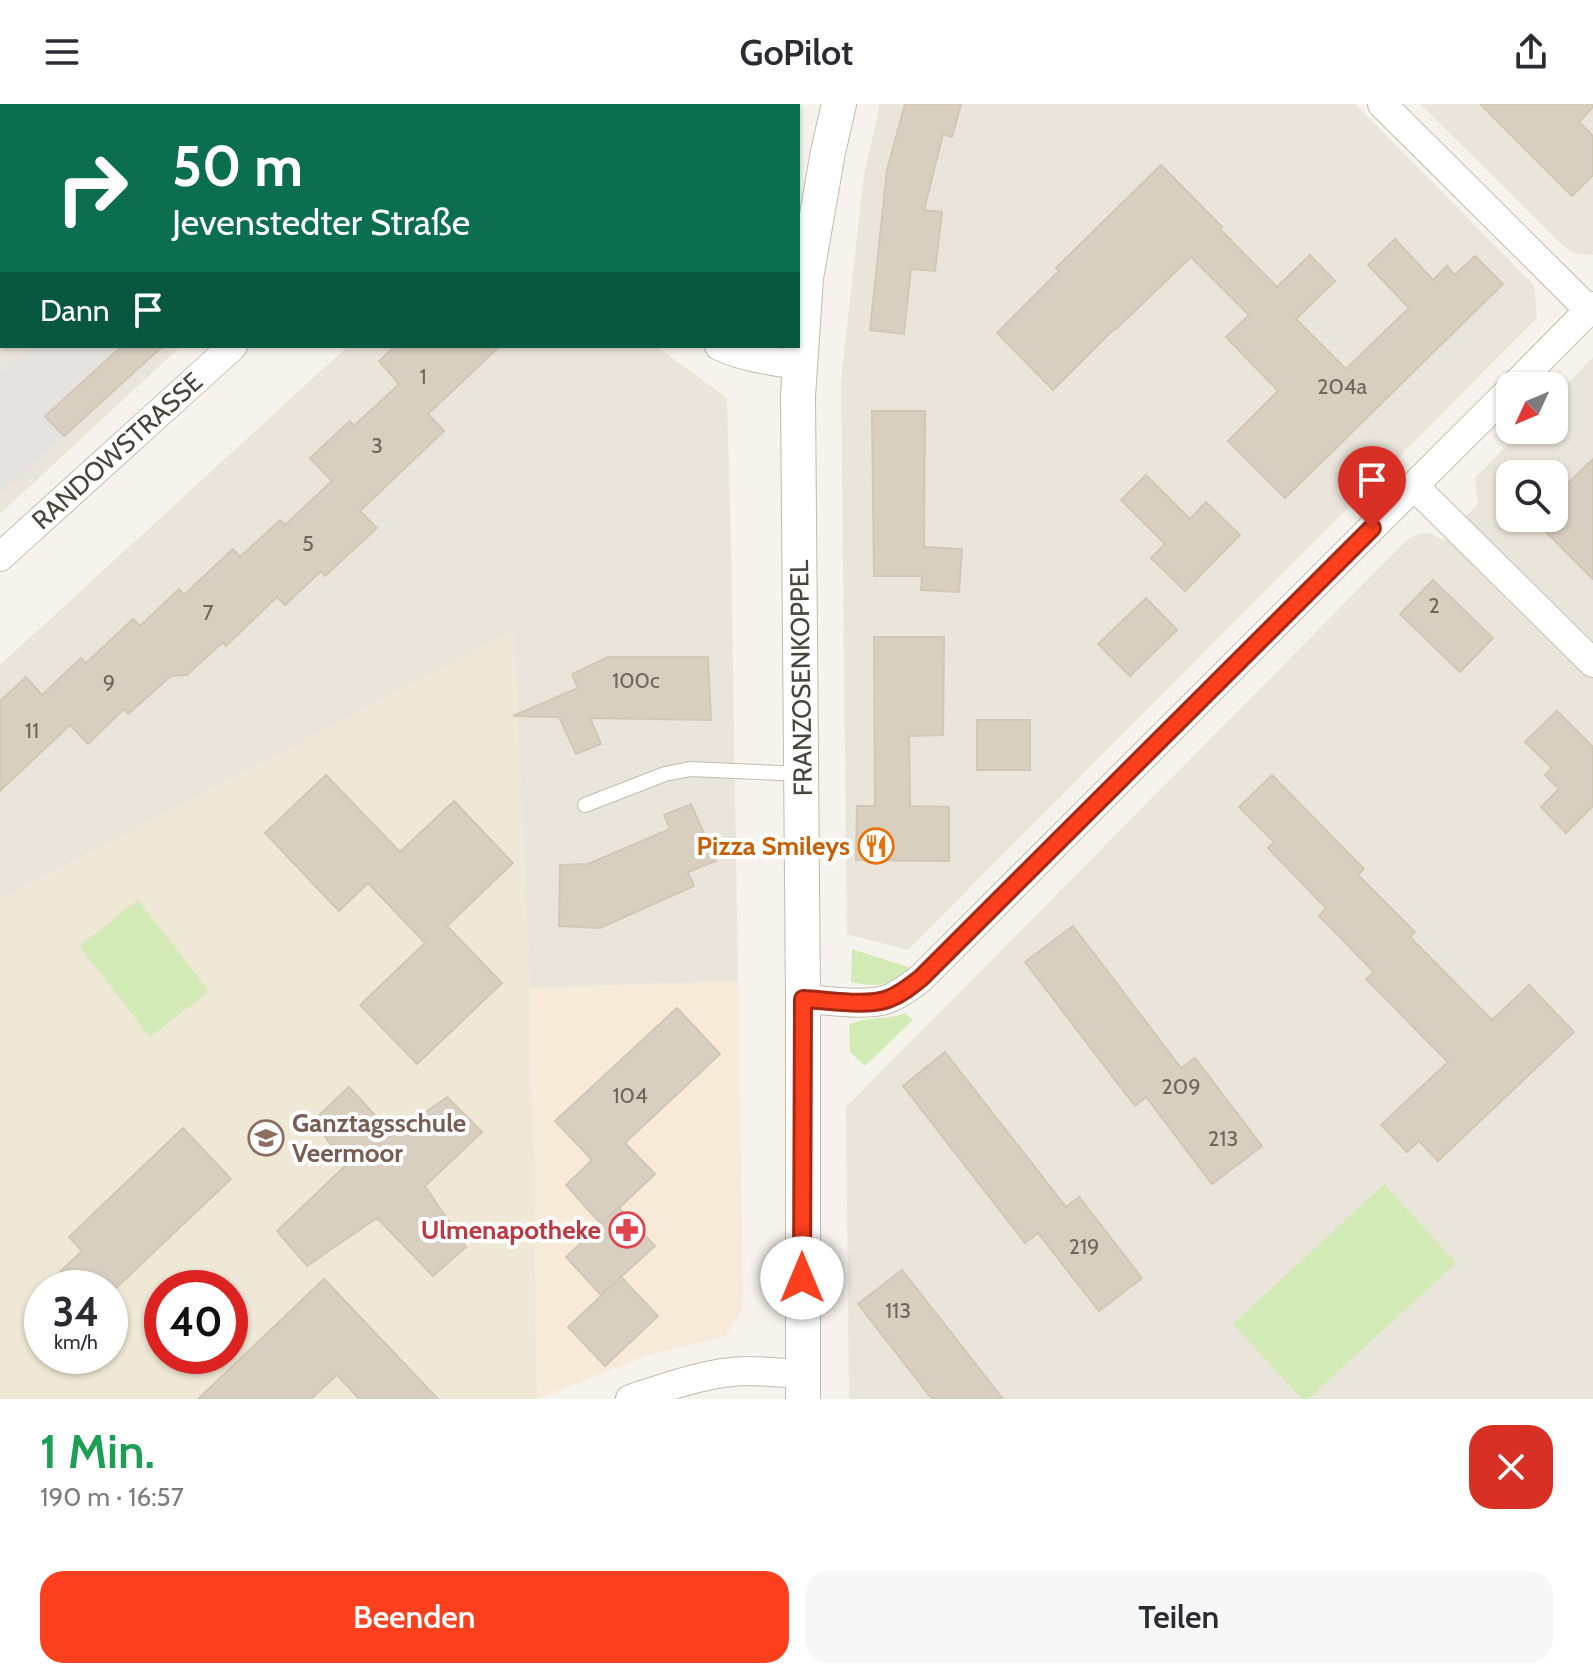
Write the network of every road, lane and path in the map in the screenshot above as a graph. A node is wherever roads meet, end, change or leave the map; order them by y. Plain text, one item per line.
1 (839, 104) edge
2 (1382, 104) edge
3 (1591, 308) edge
4 (231, 348) edge
5 (724, 348) edge
6 (799, 365) junction
7 (1528, 372) edge
8 (1496, 404) edge
9 (1414, 486) junction
10 (0, 557) edge
11 (1593, 663) edge
12 (802, 774) junction
13 (585, 805) dead end
14 (803, 999) junction
15 (802, 1387) edge
16 (630, 1399) edge

1 - 6 street, FRANZOSENKOPPEL
2 - 3 street
3 - 7 street
4 - 10 street, RANDOWSTRASSE
5 - 6 street
6 - 12 street, FRANZOSENKOPPEL
8 - 9 street
9 - 11 street
9 - 14 street
12 - 13 lane
12 - 14 street, FRANZOSENKOPPEL
14 - 15 street, FRANZOSENKOPPEL
15 - 16 street

